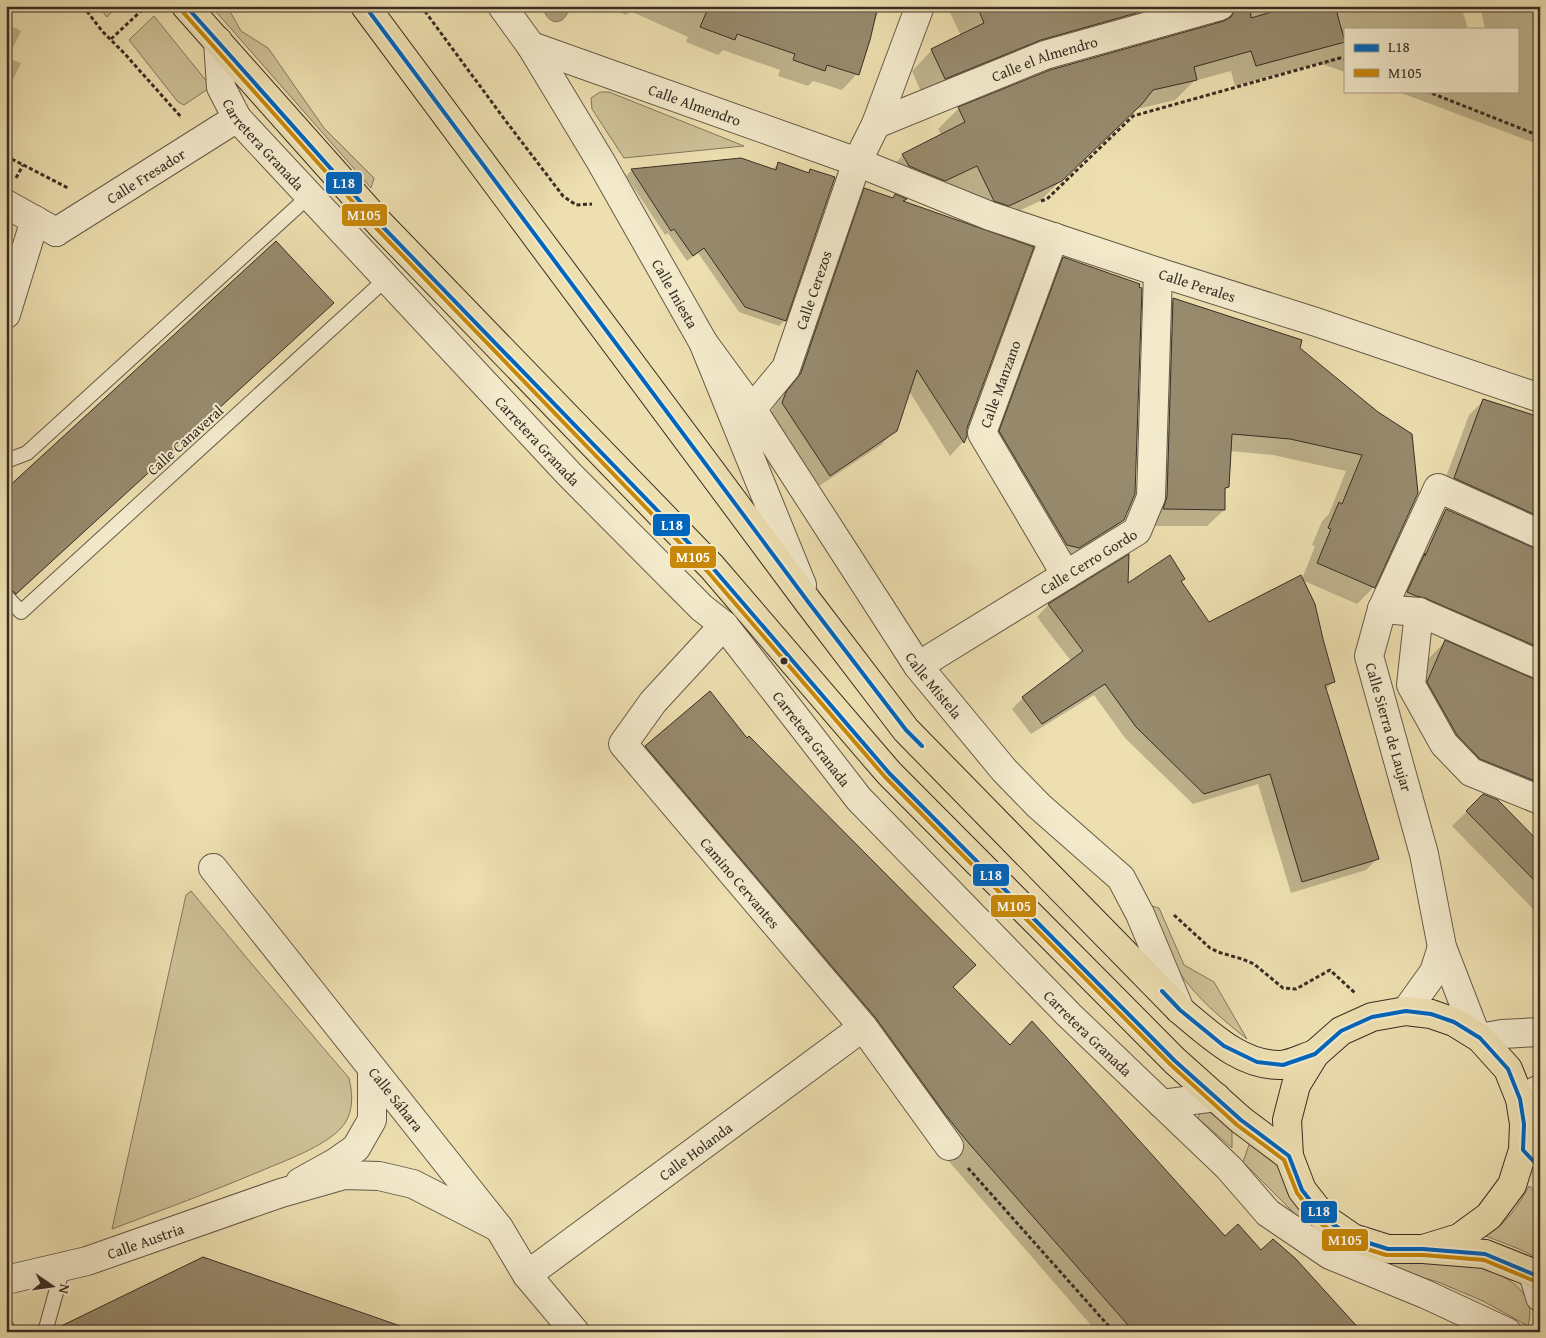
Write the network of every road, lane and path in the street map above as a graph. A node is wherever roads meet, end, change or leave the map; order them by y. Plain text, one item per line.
1 (83, 6) edge
2 (186, 6) edge
3 (365, 6) edge
4 (421, 6) edge
5 (502, 6) edge
6 (920, 6) edge
7 (1220, 6) edge
8 (141, 11) dead end
9 (110, 39) junction
10 (218, 41) junction
11 (531, 46) junction
12 (1344, 60) edge
13 (1429, 92) edge
14 (237, 118) junction
15 (175, 121) dead end
16 (876, 124) junction
17 (1540, 136) edge
18 (6, 156) edge
19 (858, 162) junction
20 (71, 190) dead end
21 (310, 196) junction
22 (620, 196) junction
23 (1038, 202) dead end
24 (6, 204) edge
25 (45, 226) junction
26 (1054, 237) junction
27 (1158, 272) junction
28 (387, 278) junction
29 (6, 314) edge
30 (703, 342) junction
31 (1539, 396) edge
32 (752, 409) junction
33 (6, 461) edge
34 (1540, 534) edge
35 (712, 567) junction
36 (1066, 575) junction
37 (6, 596) edge
38 (809, 603) junction
39 (702, 608) junction
40 (1382, 609) junction
41 (1419, 612) junction
42 (724, 625) junction
43 (1540, 665) edge
44 (918, 666) junction
45 (1540, 800) edge
46 (213, 868) dead end
47 (1170, 911) dead end
48 (1442, 947) junction
49 (1359, 994) dead end
50 (1180, 1010) junction
51 (1406, 1011) junction
52 (863, 1027) junction
53 (1540, 1032) edge
54 (1478, 1036) junction
55 (1315, 1054) junction
56 (372, 1069) junction
57 (1530, 1094) edge
58 (1216, 1097) junction
59 (1162, 1104) junction
60 (948, 1146) joint
61 (1289, 1156) junction
62 (1531, 1159) edge
63 (281, 1193) junction
64 (499, 1228) junction
65 (1423, 1249) junction
66 (63, 1267) junction
67 (527, 1275) junction
68 (6, 1280) edge
69 (1538, 1282) edge
70 (6, 1326) edge
71 (9, 1332) edge
72 (45, 1332) edge
73 (575, 1332) edge
74 (1114, 1332) edge
75 (1507, 1332) edge

1 - 9 path
2 - 10 main road, Carretera Granada
3 - 38 main road
4 - 22 path
5 - 11 street, Calle Iniesta
6 - 16 street, Calle Cerezos
7 - 16 street, Calle el Almendro
8 - 9 path
9 - 15 path
10 - 14 street, Carretera Granada
10 - 35 main road, Carretera Granada
11 - 19 street, Calle Almendro
11 - 22 street, Calle Iniesta
12 - 23 path
13 - 17 path
14 - 21 street, Carretera Granada
14 - 25 street, Calle Fresador
16 - 19 street, Calle Cerezos
18 - 20 path
19 - 26 street, Calle Perales
19 - 32 street, Calle Cerezos
21 - 28 street, Carretera Granada
21 - 33 lane
22 - 30 street, Calle Iniesta
24 - 25 street
25 - 29 street
26 - 27 street, Calle Perales
26 - 36 street, Calle Manzano
27 - 31 street, Calle Perales
27 - 36 street, Calle Cerro Gordo
28 - 37 lane, Calle Canaveral
28 - 39 street, Carretera Granada
30 - 32 street, Calle Mistela
30 - 38 street, Calle Iniesta
32 - 44 street, Calle Mistela
34 - 40 street, Calle Sierra de Laujar
35 - 39 street
35 - 58 main road, Carretera Granada
36 - 44 street, Calle Cerro Gordo
38 - 50 main road
39 - 42 street, Carretera Granada
40 - 41 street
40 - 48 street, Calle Sierra de Laujar
41 - 43 street
41 - 45 street
42 - 52 street, Camino Cervantes
42 - 59 street, Carretera Granada
44 - 50 street, Calle Mistela
46 - 56 street, Calle Sáhara
47 - 49 path
48 - 51 street, Calle Sierra de Laujar
48 - 54 street, Calle Sierra de Laujar
50 - 55 main road
51 - 54 main road
51 - 55 main road
52 - 60 street, Camino Cervantes
52 - 67 street, Calle Holanda
53 - 54 street
54 - 57 main road
55 - 61 main road
56 - 63 street, Calle Austria
56 - 64 street, Calle Sáhara
57 - 62 main road
58 - 59 street
58 - 61 main road, Carretera Granada
59 - 75 street, Carretera Granada
60 - 74 path
61 - 65 main road
62 - 65 main road
63 - 64 street, Calle Austria
63 - 66 street, Calle Austria
64 - 67 street, Calle Sáhara
65 - 69 main road
66 - 68 street, Calle Austria
66 - 72 lane
67 - 73 street, Calle Sáhara
70 - 71 lane

